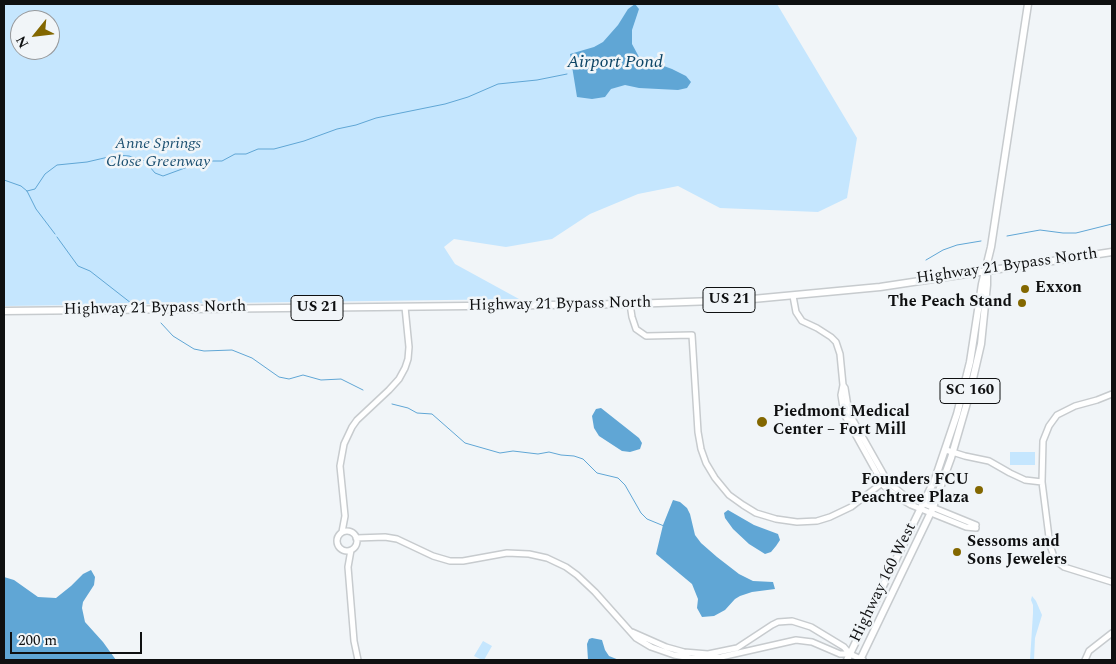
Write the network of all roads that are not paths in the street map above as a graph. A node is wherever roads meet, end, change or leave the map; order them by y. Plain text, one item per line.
1 (1028, 4) edge
2 (1112, 252) edge
3 (986, 270) junction
4 (793, 296) junction
5 (630, 304) junction
6 (405, 307) junction
7 (4, 311) edge
8 (1112, 394) edge
9 (949, 451) junction
10 (884, 482) junction
11 (1042, 482) junction
12 (926, 508) junction
13 (344, 516) junction
14 (976, 527) dead end
15 (342, 532) junction
16 (349, 532) junction
17 (357, 540) junction
18 (351, 550) junction
19 (344, 551) junction
20 (348, 567) junction
21 (1112, 582) edge
22 (1112, 633) edge
23 (728, 656) edge
24 (848, 657) edge
25 (358, 660) edge
26 (861, 660) edge
27 (1085, 660) edge

1 - 3 main road, SC 160
2 - 3 main road, Highway 21 Bypass North / US 21
3 - 4 main road, Highway 21 Bypass North / US 21
3 - 9 main road, Highway 160 West / SC 160
4 - 5 main road, Highway 21 Bypass North / US 21
4 - 10 street
5 - 6 main road, Highway 21 Bypass North / US 21
5 - 10 street
6 - 7 main road, Highway 21 Bypass North / US 21
6 - 13 street
8 - 11 street
9 - 11 street
9 - 12 main road, Highway 160 West / SC 160
10 - 12 street
11 - 21 street
12 - 14 street
12 - 24 main road, Highway 160 West / SC 160
12 - 26 main road, Highway 160 West / SC 160
13 - 15 street
13 - 16 street
15 - 16 street
15 - 19 street
16 - 17 street
17 - 18 street
17 - 23 street
18 - 19 street
18 - 20 street
19 - 20 street
20 - 25 street
22 - 27 street
23 - 24 street
23 - 24 street
24 - 26 street

